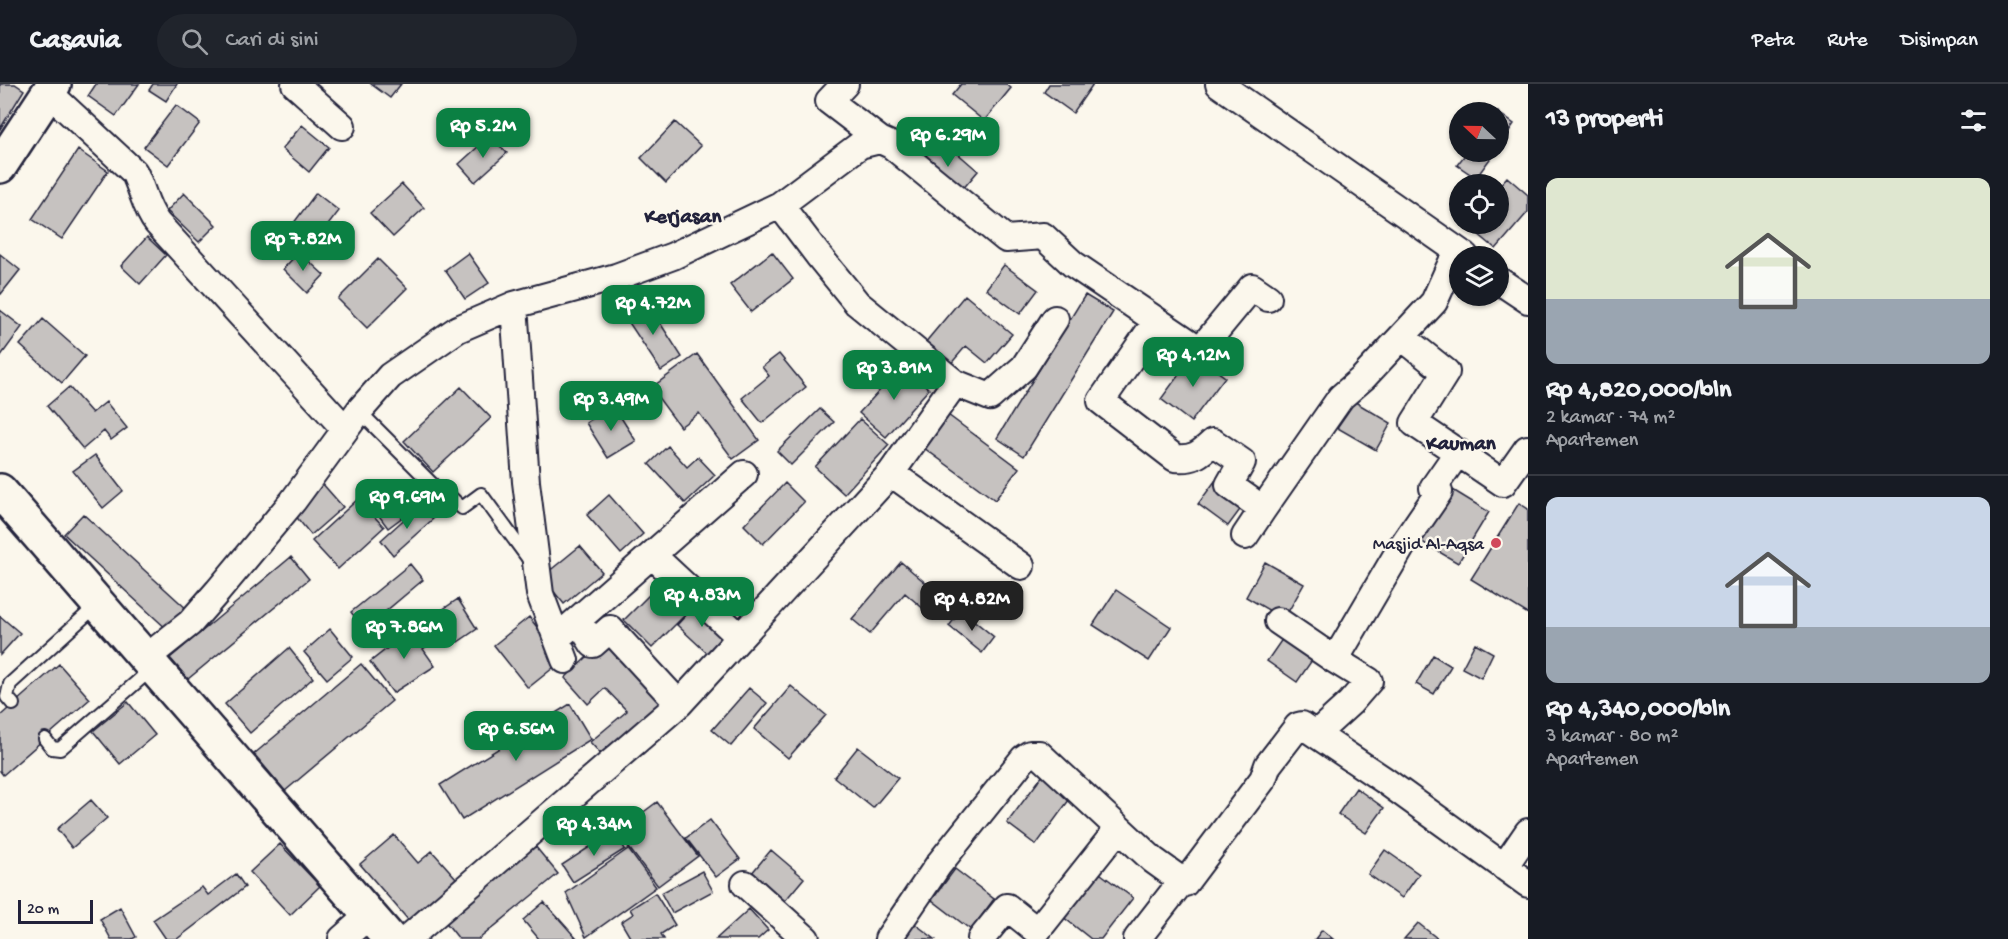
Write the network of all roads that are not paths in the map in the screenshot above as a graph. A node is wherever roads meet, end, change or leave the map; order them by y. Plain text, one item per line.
1 (295, 84) edge
2 (844, 84) edge
3 (1219, 84) edge
4 (52, 88) edge
5 (342, 126) dead end
6 (880, 140) junction
7 (0, 166) edge
8 (780, 205) junction
9 (1450, 246) edge
10 (1449, 275) edge
11 (1509, 287) edge
12 (1268, 298) dead end
13 (1528, 300) edge
14 (514, 305) junction
15 (1055, 319) dead end
16 (1156, 322) junction
17 (1402, 337) junction
18 (955, 383) junction
19 (352, 420) junction
20 (1527, 449) edge
21 (1458, 452) junction
22 (891, 472) junction
23 (744, 474) dead end
24 (0, 491) edge
25 (1263, 509) junction
26 (1245, 536) dead end
27 (652, 555) junction
28 (1021, 566) dead end
29 (537, 571) junction
30 (99, 603) junction
31 (578, 620) junction
32 (1278, 621) dead end
33 (740, 637) junction
34 (1335, 660) junction
35 (150, 662) junction
36 (13, 704) dead end
37 (680, 704) junction
38 (1316, 734) junction
39 (45, 739) dead end
40 (1118, 829) junction
41 (1528, 832) edge
42 (1504, 867) junction
43 (1182, 881) junction
44 (745, 884) dead end
45 (1528, 884) edge
46 (379, 928) edge
47 (342, 939) edge
48 (407, 939) edge
49 (806, 939) edge
50 (888, 939) edge
51 (981, 939) edge
52 (1118, 939) edge
53 (1135, 939) edge

1 - 5 street
2 - 6 street
3 - 9 street
4 - 7 main road
4 - 19 street
6 - 8 street
6 - 16 street
8 - 14 street
8 - 18 street
10 - 17 street
11 - 13 street
12 - 16 street
14 - 19 street
14 - 29 street
15 - 18 street
16 - 25 street
17 - 21 street
17 - 25 street
18 - 22 street
19 - 29 lane
19 - 35 street
20 - 21 street
21 - 34 street
22 - 28 street
22 - 33 street
23 - 27 street
24 - 30 main road
25 - 26 street
27 - 31 street
27 - 33 street
29 - 31 street
30 - 35 main road
30 - 36 lane
31 - 37 street
32 - 34 street
33 - 37 street
34 - 38 street
35 - 39 lane
35 - 46 main road
37 - 48 street
38 - 42 street
38 - 43 street
40 - 43 street
40 - 50 street
40 - 51 street
41 - 42 street
42 - 45 street
43 - 53 street
44 - 49 street
46 - 47 street
52 - 53 street

